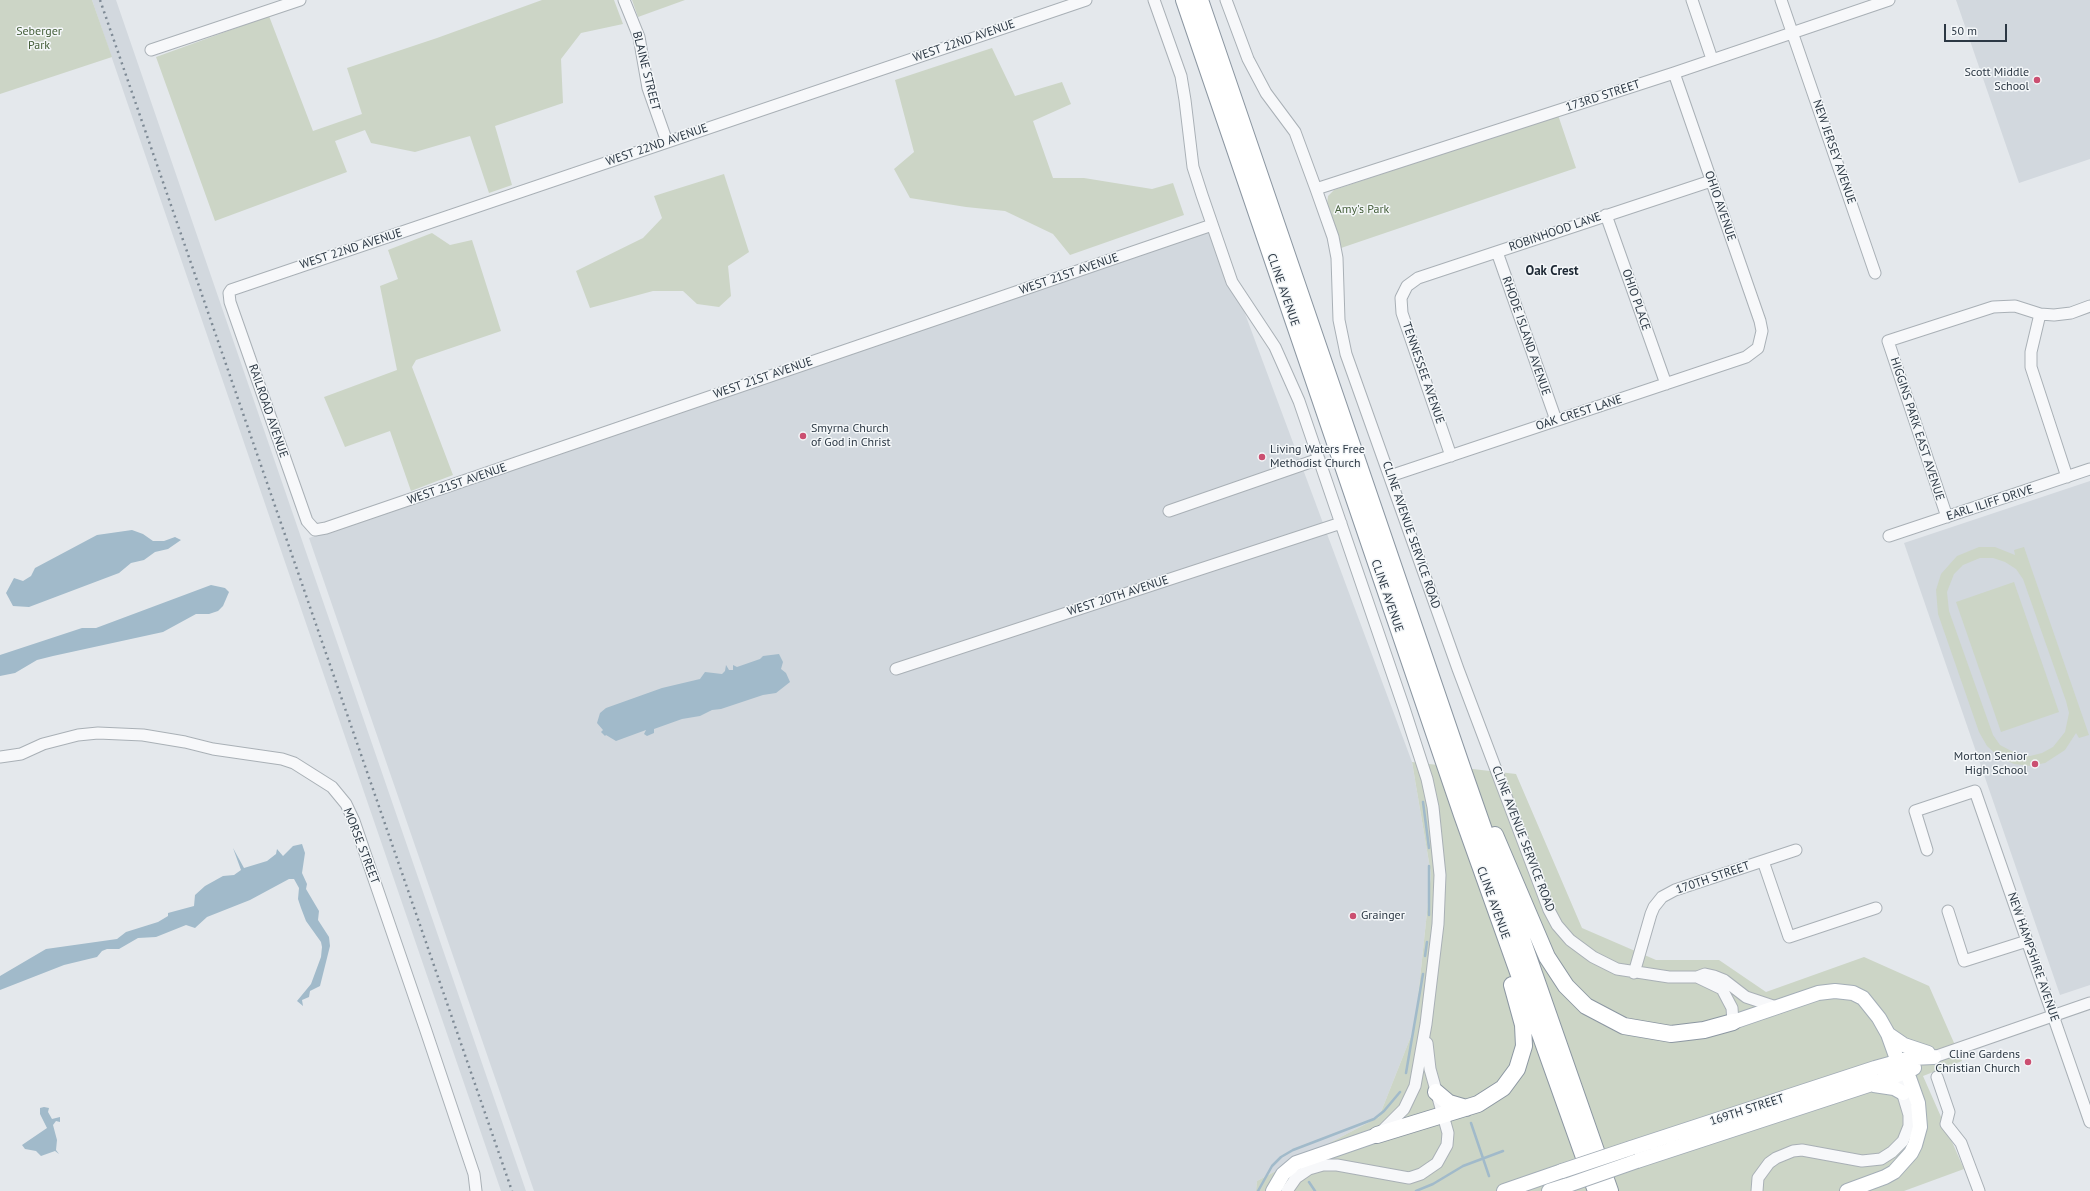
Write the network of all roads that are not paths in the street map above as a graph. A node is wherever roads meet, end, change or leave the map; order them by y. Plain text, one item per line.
1 (300, 0) edge
2 (624, 0) edge
3 (1086, 0) edge
4 (1154, 0) edge
5 (1174, 0) edge
6 (1184, 0) edge
7 (1200, 0) edge
8 (1226, 0) edge
9 (1692, 0) edge
10 (1782, 0) edge
11 (1889, 0) edge
12 (1194, 30) junction
13 (1792, 32) junction
14 (152, 50) dead end
15 (1712, 59) junction
16 (1674, 73) junction
17 (666, 142) junction
18 (1711, 181) junction
19 (1316, 189) junction
20 (1606, 215) junction
21 (1212, 225) junction
22 (1497, 252) junction
23 (1875, 272) dead end
24 (230, 291) joint
25 (1404, 291) joint
26 (2090, 306) edge
27 (2040, 314) junction
28 (1761, 341) joint
29 (1666, 384) junction
30 (1556, 420) junction
31 (1451, 456) junction
32 (1319, 459) junction
33 (2090, 469) edge
34 (1390, 476) junction
35 (2067, 477) junction
36 (1169, 512) dead end
37 (1947, 517) junction
38 (1341, 523) junction
39 (313, 529) joint
40 (1889, 536) dead end
41 (896, 669) dead end
42 (0, 757) edge
43 (1462, 770) junction
44 (1462, 815) junction
45 (1796, 850) dead end
46 (1928, 850) dead end
47 (1763, 861) junction
48 (1876, 908) dead end
49 (1948, 911) dead end
50 (2027, 941) junction
51 (1634, 973) junction
52 (1697, 977) junction
53 (2090, 1003) edge
54 (1776, 1007) junction
55 (2053, 1015) junction
56 (1733, 1022) junction
57 (1426, 1024) junction
58 (1888, 1034) junction
59 (1937, 1056) junction
60 (1901, 1069) junction
61 (1937, 1077) dead end
62 (1870, 1085) junction
63 (1436, 1092) junction
64 (1903, 1093) junction
65 (1466, 1108) junction
66 (1443, 1115) junction
67 (2090, 1122) edge
68 (1377, 1135) junction
69 (476, 1191) edge
70 (1273, 1191) edge
71 (1286, 1191) edge
72 (1504, 1191) edge
73 (1549, 1191) edge
74 (1596, 1191) edge
75 (1610, 1191) edge
76 (1757, 1191) edge
77 (1847, 1191) edge
78 (1979, 1191) edge

1 - 14 street
2 - 17 street, BLAINE STREET
3 - 17 street, WEST 22ND AVENUE
4 - 21 street, CLINE AVENUE
5 - 12 highway
6 - 12 highway, CLINE AVENUE
7 - 43 highway, CLINE AVENUE
8 - 19 street, CLINE AVENUE SERVICE ROAD
9 - 15 street
10 - 13 street
11 - 13 street, 173RD STREET
12 - 44 highway, CLINE AVENUE
13 - 15 street, 173RD STREET
13 - 23 street, NEW JERSEY AVENUE
15 - 16 street, 173RD STREET
16 - 18 street, OHIO AVENUE
16 - 19 street, 173RD STREET
17 - 24 street, WEST 22ND AVENUE
18 - 20 street, ROBINHOOD LANE
18 - 28 street, OHIO AVENUE
19 - 34 street, CLINE AVENUE SERVICE ROAD
20 - 22 street, ROBINHOOD LANE
20 - 29 street, OHIO PLACE
21 - 32 street, CLINE AVENUE
21 - 39 street, WEST 21ST AVENUE
22 - 25 street, ROBINHOOD LANE
22 - 30 street, RHODE ISLAND AVENUE
24 - 39 street, RAILROAD AVENUE
25 - 31 street, TENNESSEE AVENUE
26 - 27 street
27 - 35 street
27 - 37 street, HIGGINS PARK EAST AVENUE
28 - 29 street, OAK CREST LANE
29 - 30 street, OAK CREST LANE
30 - 31 street, OAK CREST LANE
31 - 34 street, OAK CREST LANE
32 - 36 street
32 - 38 street, CLINE AVENUE
33 - 35 street, EARL ILIFF DRIVE
34 - 51 street, CLINE AVENUE SERVICE ROAD
35 - 37 street, EARL ILIFF DRIVE
37 - 40 street, EARL ILIFF DRIVE
38 - 41 street, WEST 20TH AVENUE
38 - 57 street, CLINE AVENUE
42 - 69 street, MORSE STREET
43 - 56 highway
43 - 75 highway, CLINE AVENUE
44 - 65 highway
44 - 74 highway, CLINE AVENUE
45 - 47 street, 170TH STREET
46 - 50 street, NEW HAMPSHIRE AVENUE
47 - 48 street
47 - 51 street, 170TH STREET
49 - 50 street
50 - 55 street, NEW HAMPSHIRE AVENUE
51 - 52 street, CLINE AVENUE SERVICE ROAD
52 - 54 street, CLINE AVENUE SERVICE ROAD
52 - 56 street, CLINE AVENUE SERVICE ROAD
53 - 55 street, 169TH STREET
54 - 56 main road
54 - 58 main road
55 - 59 street, 169TH STREET
55 - 67 street, NEW HAMPSHIRE AVENUE
57 - 63 street, CLINE AVENUE
57 - 68 street, CLINE AVENUE
58 - 59 main road
58 - 60 main road
59 - 60 main road, 169TH STREET
60 - 62 main road, 169TH STREET
60 - 64 street
60 - 72 main road, 169TH STREET, bridge
60 - 77 main road
61 - 78 street
62 - 64 main road
62 - 73 main road, 169TH STREET, bridge
63 - 65 highway
63 - 66 street, CLINE AVENUE
64 - 76 street
65 - 66 highway
66 - 68 highway
66 - 71 street, CLINE AVENUE
68 - 70 main road, CLINE AVENUE

